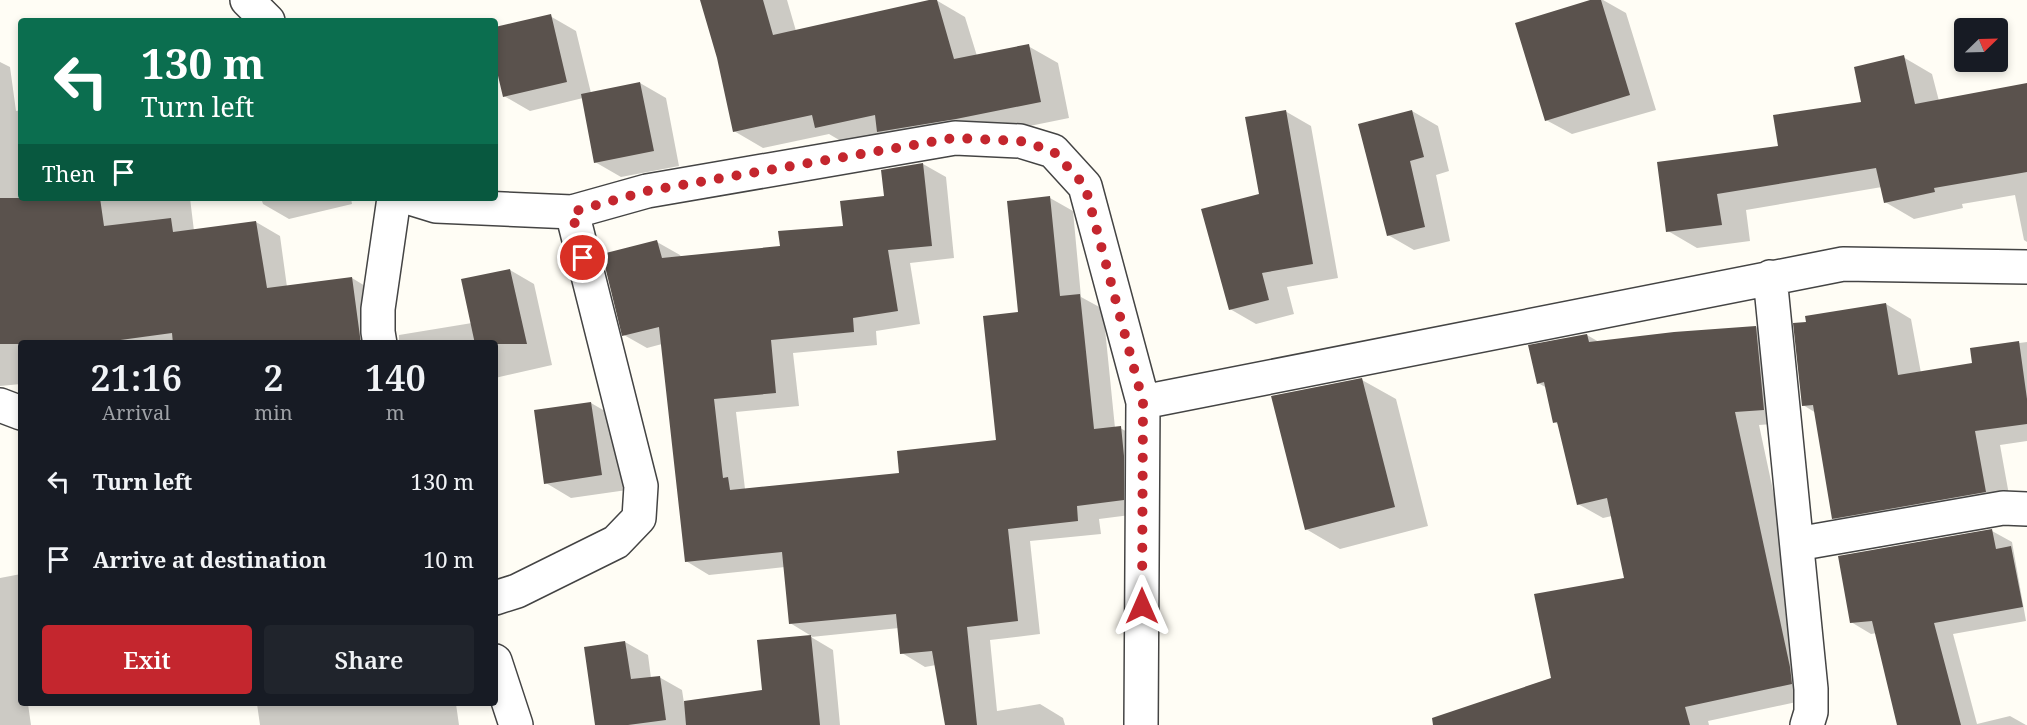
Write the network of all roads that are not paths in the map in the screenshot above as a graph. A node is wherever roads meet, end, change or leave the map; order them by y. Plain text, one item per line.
1 (247, 0) edge
2 (265, 18) edge
3 (394, 201) edge
4 (420, 201) edge
5 (572, 212) junction
6 (2027, 267) edge
7 (1770, 277) junction
8 (380, 340) edge
9 (1143, 402) junction
10 (0, 405) edge
11 (18, 411) edge
12 (2027, 509) edge
13 (1797, 544) junction
14 (498, 597) edge
15 (498, 670) edge
16 (516, 725) edge
17 (1141, 725) edge
18 (1807, 725) edge

1 - 2 street
3 - 8 street
4 - 5 street
5 - 9 street
5 - 14 street
6 - 7 street
7 - 9 street
7 - 13 street
9 - 17 street
10 - 11 street
12 - 13 street
13 - 18 street
15 - 16 street

